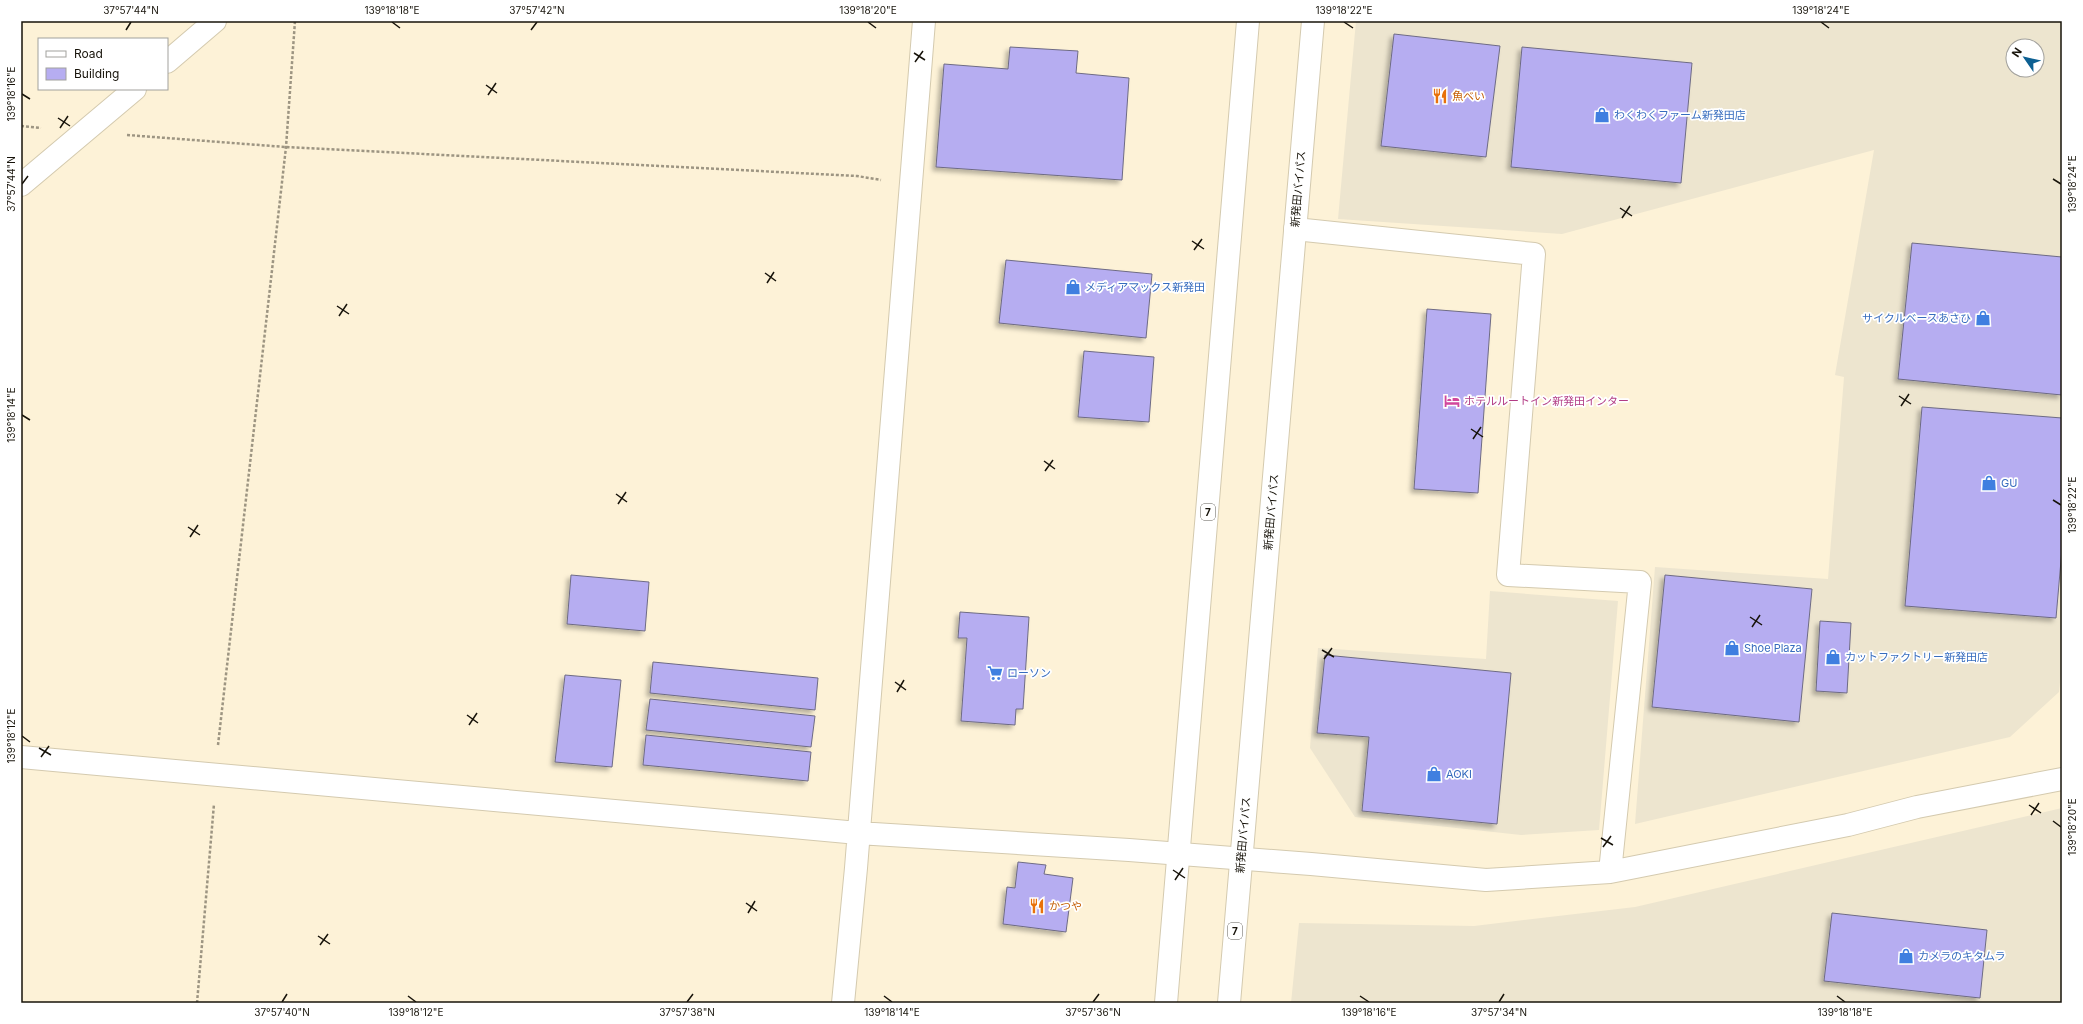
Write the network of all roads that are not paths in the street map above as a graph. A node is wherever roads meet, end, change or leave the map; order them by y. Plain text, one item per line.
1 (215, 21) edge
2 (924, 21) edge
3 (1248, 21) edge
4 (1313, 21) edge
5 (168, 61) edge
6 (134, 90) edge
7 (21, 186) edge
8 (1295, 229) junction
9 (21, 757) edge
10 (2062, 780) edge
11 (858, 833) junction
12 (1180, 854) junction
13 (1241, 858) junction
14 (1610, 872) junction
15 (843, 1003) edge
16 (1166, 1003) edge
17 (1229, 1003) edge

1 - 5 main road
2 - 11 main road
3 - 12 main road, 7
4 - 8 main road, 新発田バイパス / 7
6 - 7 main road
8 - 13 main road, 新発田バイパス / 7
8 - 14 main road
9 - 11 main road
10 - 14 main road
11 - 12 main road
11 - 15 main road
12 - 13 main road
12 - 16 main road, 7
13 - 14 main road
13 - 17 main road, 新発田バイパス / 7

